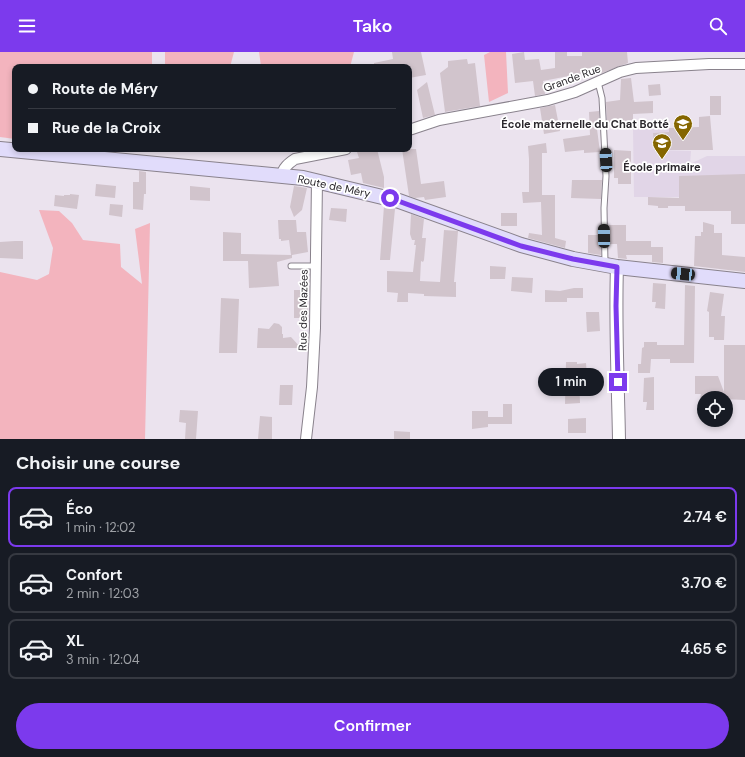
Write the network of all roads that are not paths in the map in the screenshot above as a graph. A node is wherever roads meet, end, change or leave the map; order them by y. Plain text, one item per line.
1 (745, 64) edge
2 (598, 82) junction
3 (412, 129) edge
4 (0, 150) edge
5 (12, 151) edge
6 (22, 152) edge
7 (331, 152) edge
8 (282, 176) junction
9 (317, 181) junction
10 (291, 266) dead end
11 (315, 266) junction
12 (611, 266) junction
13 (745, 281) edge
14 (306, 439) edge
15 (619, 439) edge

1 - 2 street, Grande Rue
2 - 3 street, Grande Rue
2 - 12 lane
4 - 5 main road, Route de Méry
6 - 8 main road, Route de Méry
7 - 8 street
8 - 9 main road, Route de Méry
9 - 11 street, Rue des Mazées
9 - 12 main road, Route de Méry
10 - 11 lane
11 - 14 street, Rue des Mazées
12 - 13 main road, Route de Méry
12 - 15 street

